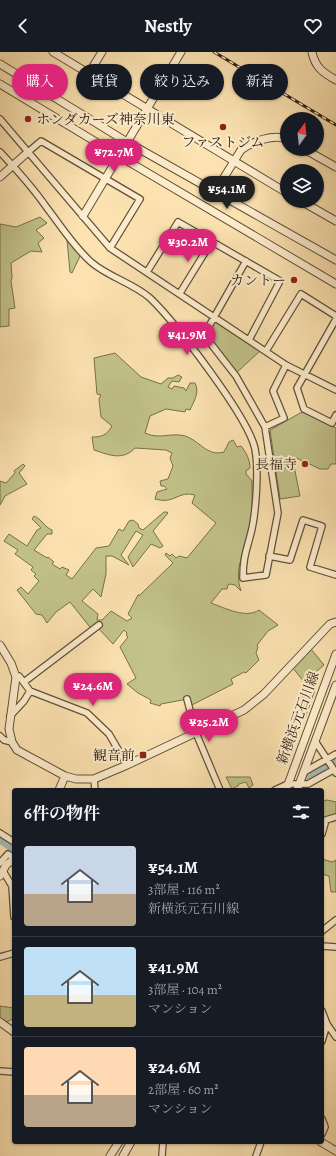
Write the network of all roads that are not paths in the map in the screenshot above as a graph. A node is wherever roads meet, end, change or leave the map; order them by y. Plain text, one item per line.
1 (53, 52) edge
2 (102, 52) edge
3 (181, 52) edge
4 (312, 52) edge
5 (0, 64) edge
6 (95, 64) edge
7 (76, 65) edge
8 (336, 80) edge
9 (0, 84) edge
10 (132, 99) edge
11 (148, 109) junction
12 (0, 119) edge
13 (280, 138) edge
14 (127, 142) junction
15 (0, 152) edge
16 (28, 152) junction
17 (118, 156) junction
18 (316, 156) edge
19 (234, 161) junction
20 (13, 166) junction
21 (336, 168) edge
22 (0, 177) edge
23 (106, 178) junction
24 (280, 188) edge
25 (215, 192) junction
26 (313, 208) edge
27 (83, 216) junction
28 (336, 221) edge
29 (212, 241) junction
30 (110, 248) junction
31 (336, 260) edge
32 (246, 261) junction
33 (147, 272) junction
34 (336, 284) edge
35 (180, 293) junction
36 (336, 316) edge
37 (214, 317) junction
38 (336, 319) edge
39 (249, 340) junction
40 (266, 351) junction
41 (286, 365) junction
42 (303, 374) junction
43 (336, 390) edge
44 (336, 415) edge
45 (265, 427) junction
46 (270, 556) junction
47 (336, 575) edge
48 (336, 622) edge
49 (99, 625) dead end
50 (0, 645) edge
51 (336, 654) edge
52 (16, 677) junction
53 (24, 682) junction
54 (336, 685) edge
55 (30, 692) junction
56 (187, 699) dead end
57 (10, 716) junction
58 (196, 733) junction
59 (0, 736) edge
60 (12, 742) junction
61 (315, 742) junction
62 (336, 754) edge
63 (327, 759) junction
64 (127, 765) junction
65 (335, 771) edge
66 (304, 772) junction
67 (64, 776) junction
68 (94, 779) junction
69 (287, 787) edge
70 (298, 787) edge
71 (60, 788) edge
72 (95, 788) edge
73 (219, 788) edge
74 (336, 817) edge
75 (324, 827) edge
76 (0, 833) edge
77 (12, 841) edge
78 (12, 857) edge
79 (12, 859) edge
80 (0, 863) edge
81 (1, 874) edge
82 (12, 885) edge
83 (336, 920) edge
84 (324, 929) edge
85 (324, 946) edge
86 (336, 947) edge
87 (12, 954) edge
88 (0, 957) edge
89 (324, 1017) edge
90 (0, 1022) edge
91 (327, 1024) junction
92 (12, 1031) edge
93 (324, 1034) edge
94 (336, 1037) edge
95 (0, 1071) edge
96 (12, 1072) edge
97 (118, 1144) edge
98 (130, 1144) edge
99 (163, 1144) edge
100 (260, 1144) edge
101 (324, 1144) edge
102 (336, 1151) edge
103 (110, 1156) edge
104 (123, 1156) edge
105 (162, 1156) edge
106 (256, 1156) edge

1 - 7 street
2 - 6 street
3 - 11 street
4 - 8 street
5 - 14 street
9 - 17 street
10 - 11 street
11 - 14 street
11 - 19 street
12 - 16 street
13 - 19 street
14 - 17 street
14 - 25 street
15 - 20 street
16 - 20 street
16 - 23 street
16 - 27 street
17 - 23 street
17 - 34 street
18 - 21 street
19 - 24 street
19 - 25 street
20 - 22 street
20 - 46 street
23 - 27 street
23 - 30 street
25 - 31 street
26 - 28 street
27 - 30 street
29 - 32 street
29 - 33 street
29 - 35 street
30 - 33 street
32 - 37 street
32 - 39 street
33 - 35 street
35 - 37 street
36 - 40 street
37 - 39 street
37 - 45 street
38 - 42 street
39 - 40 street
40 - 41 street
41 - 42 street
41 - 45 street
42 - 43 street
42 - 44 street
45 - 46 street
46 - 47 street
48 - 58 street
49 - 53 street
50 - 52 street
51 - 69 street, 新横浜元石川線
52 - 53 street
52 - 57 street
53 - 55 street
54 - 61 street, 新横浜元石川線
55 - 57 street
55 - 64 street
56 - 58 street
57 - 60 street
58 - 64 street
58 - 73 street
59 - 60 street
60 - 67 street
61 - 63 street
61 - 66 street, 新横浜元石川線
62 - 63 street
63 - 65 street
63 - 66 street
64 - 68 street
65 - 70 street
66 - 70 street, 新横浜元石川線
67 - 68 street
67 - 71 street
68 - 72 street
69 - 70 street
74 - 75 street
76 - 77 street
78 - 80 street
79 - 81 street
81 - 82 street
83 - 84 street
85 - 86 street
87 - 88 street
89 - 91 street
90 - 92 street
91 - 93 street
91 - 94 street
95 - 96 street
97 - 103 street
98 - 104 street
99 - 105 street
100 - 106 street
101 - 102 street

